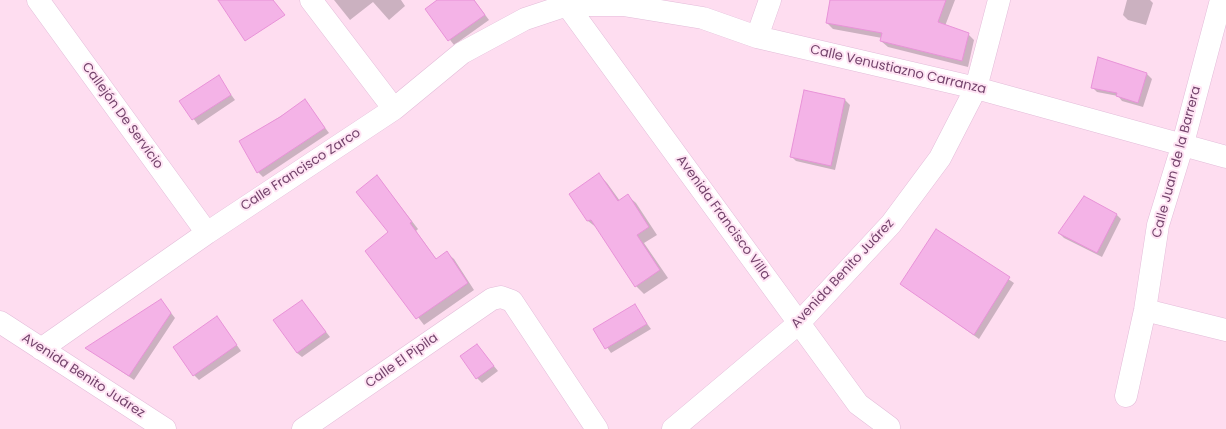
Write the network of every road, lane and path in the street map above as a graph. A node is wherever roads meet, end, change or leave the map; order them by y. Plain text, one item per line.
1 (38, 0) edge
2 (311, 0) edge
3 (770, 0) edge
4 (999, 0) edge
5 (1221, 0) edge
6 (566, 3) edge
7 (756, 37) junction
8 (976, 88) junction
9 (394, 109) junction
10 (1182, 146) junction
11 (1226, 157) edge
12 (207, 233) junction
13 (1145, 310) junction
14 (0, 322) edge
15 (799, 322) junction
16 (1226, 330) edge
17 (41, 349) junction
18 (1126, 396) dead end
19 (889, 427) dead end
20 (166, 429) edge
21 (303, 429) edge
22 (596, 429) edge
23 (673, 429) edge

1 - 12 street, Callejón De Servicio
2 - 9 street
3 - 7 street
4 - 8 street, Avenida Benito Juárez
5 - 10 street, Calle Juan de la Barrera
6 - 7 street, Calle Venustiazno Carranza
6 - 9 street, Calle Francisco Zarco
6 - 15 street, Avenida Francisco Villa
7 - 8 street, Calle Venustiazno Carranza
8 - 10 street, Calle Venustiazno Carranza
8 - 15 street, Avenida Benito Juárez
9 - 12 street, Calle Francisco Zarco
10 - 11 street, Calle Venustiazno Carranza
10 - 13 street, Calle Juan de la Barrera
12 - 17 street, Calle Francisco Zarco
13 - 16 street
13 - 18 street, Calle Juan de la Barrera
14 - 17 street, Avenida Benito Juárez
15 - 19 street, Avenida Francisco Villa
15 - 23 street, Avenida Benito Juárez
17 - 20 street, Avenida Benito Juárez
21 - 22 street, Calle El Pipila

